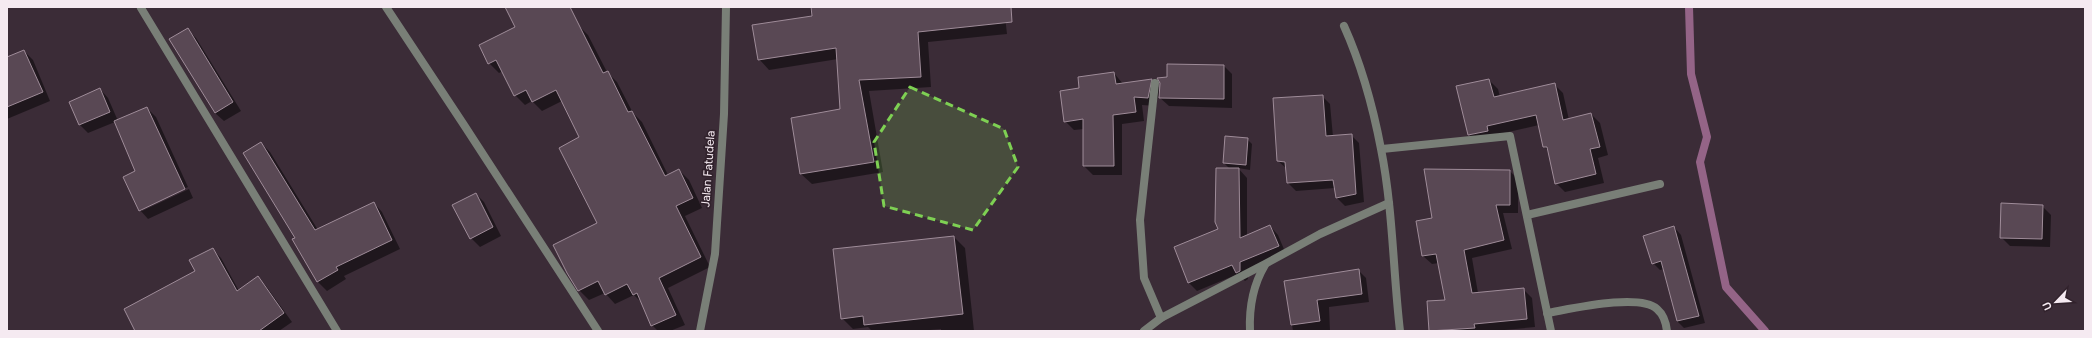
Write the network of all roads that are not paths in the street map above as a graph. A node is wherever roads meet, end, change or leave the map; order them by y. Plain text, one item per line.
1 (386, 7) edge
2 (726, 7) edge
3 (141, 8) edge
4 (1344, 26) dead end
5 (1155, 83) dead end
6 (1382, 149) junction
7 (1660, 184) dead end
8 (1389, 203) junction
9 (1527, 215) junction
10 (1265, 264) junction
11 (1547, 313) junction
12 (1161, 318) junction
13 (337, 331) edge
14 (598, 331) edge
15 (700, 331) edge
16 (1144, 331) edge
17 (1250, 331) edge
18 (1400, 331) edge
19 (1551, 331) edge
20 (1667, 331) edge

1 - 14 street
2 - 15 street, Jalan Fatudela
3 - 13 street
4 - 6 street
5 - 12 street
6 - 8 street
6 - 9 street
7 - 9 street
8 - 10 street
8 - 18 street
9 - 11 street
10 - 12 street
10 - 17 street
11 - 19 street
11 - 20 street
12 - 16 street

